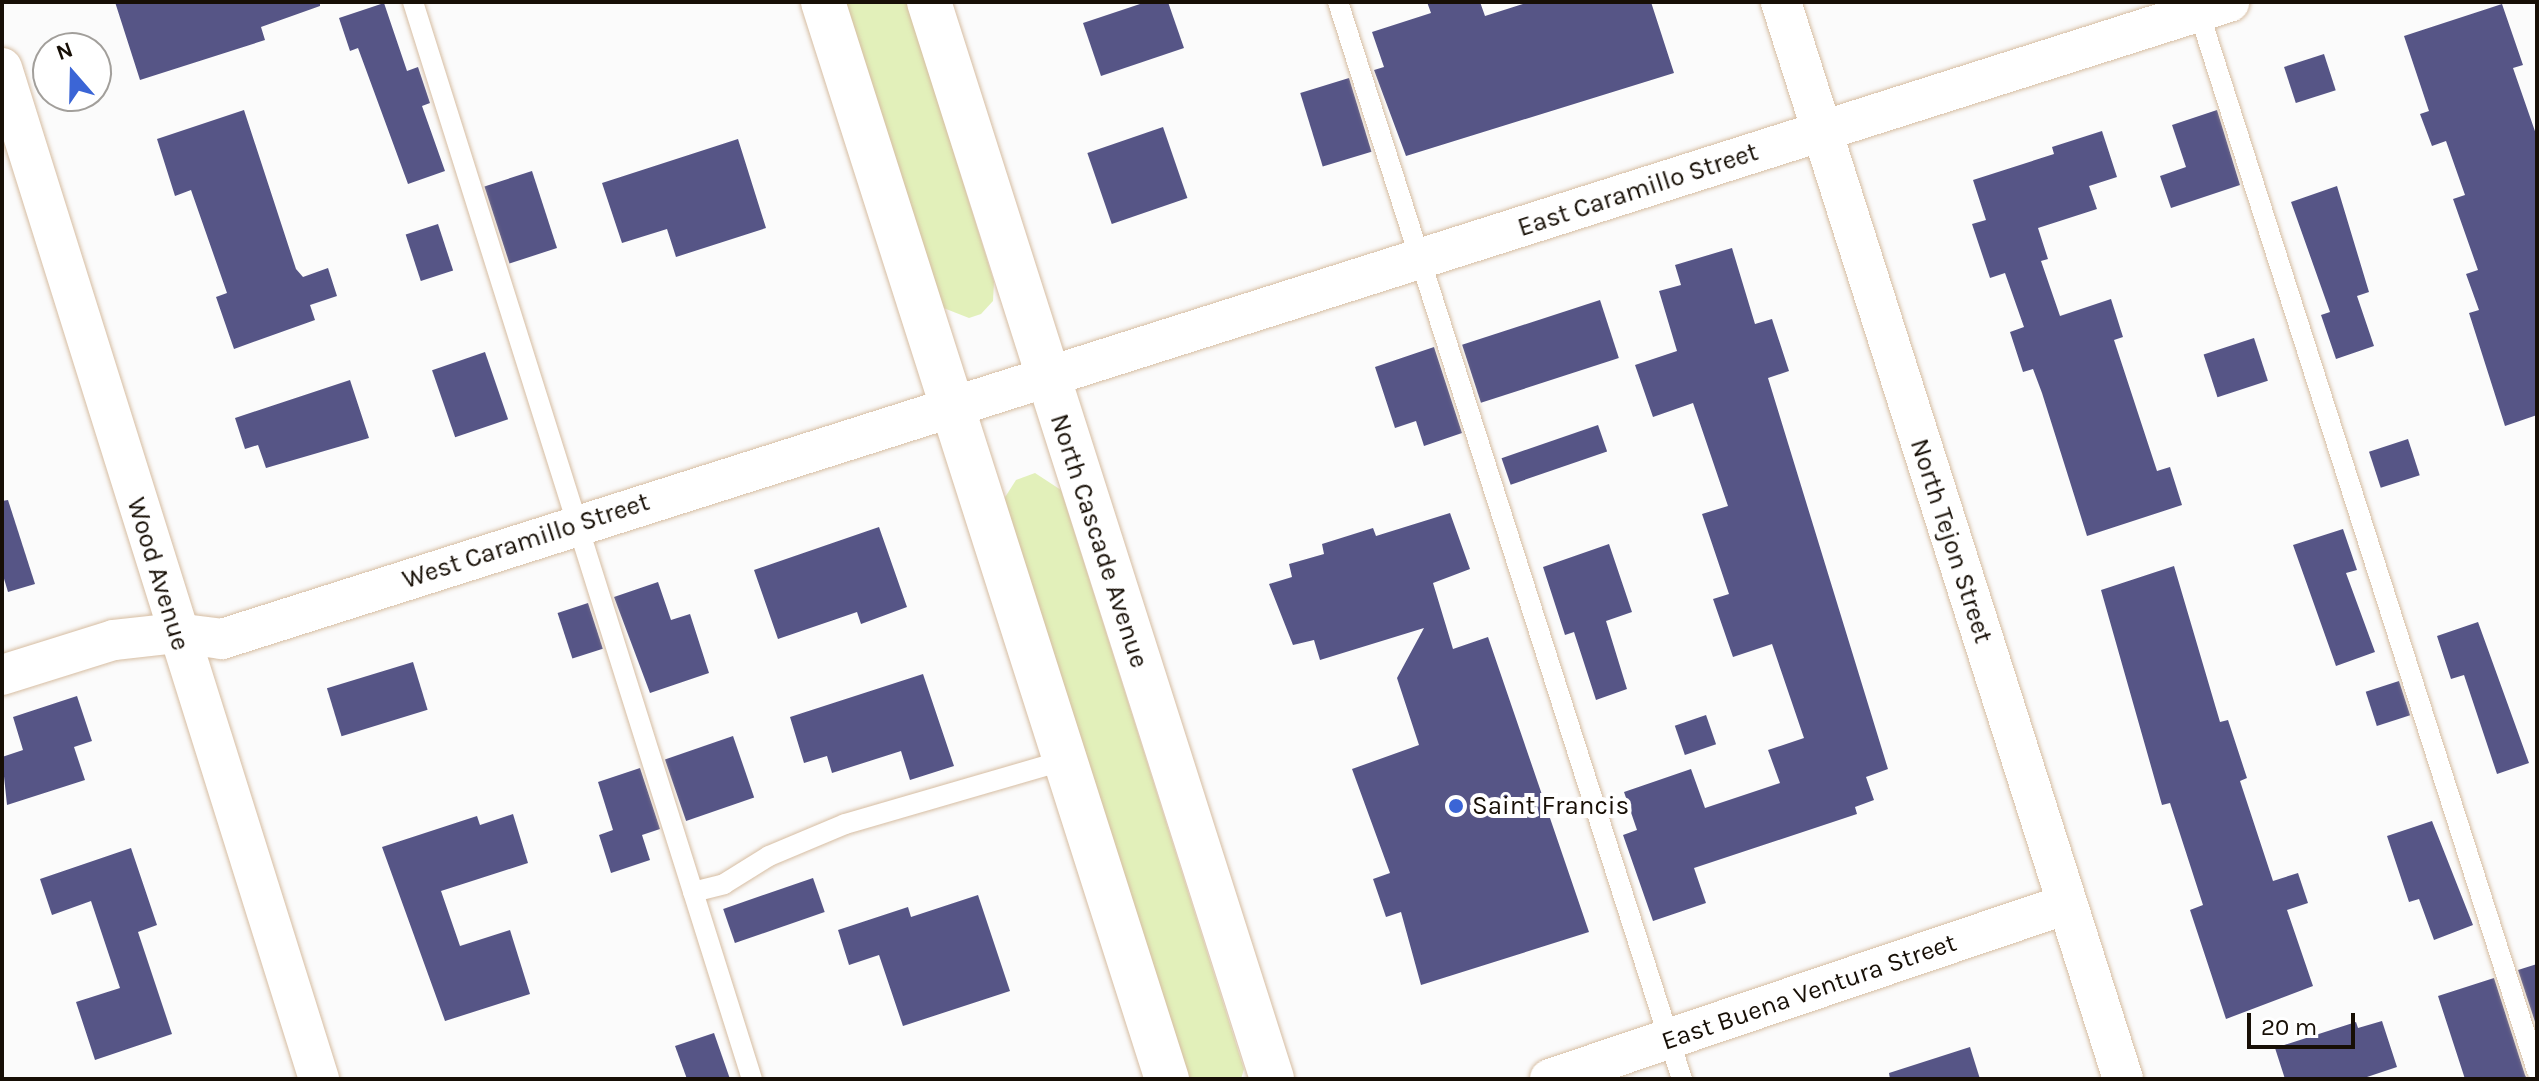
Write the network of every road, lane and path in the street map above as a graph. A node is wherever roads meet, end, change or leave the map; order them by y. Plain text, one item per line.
1 (413, 2) edge
2 (823, 2) edge
3 (929, 2) edge
4 (1338, 2) edge
5 (1781, 2) edge
6 (2208, 5) edge
7 (2, 68) edge
8 (1821, 131) junction
9 (1422, 259) junction
10 (1047, 379) junction
11 (953, 410) junction
12 (576, 524) junction
13 (176, 633) junction
14 (2, 675) edge
15 (1065, 760) junction
16 (693, 892) junction
17 (2067, 904) junction
18 (1669, 1039) junction
19 (2537, 1071) edge
20 (319, 1079) edge
21 (752, 1079) edge
22 (1167, 1079) edge
23 (1272, 1079) edge
24 (1550, 1079) edge
25 (1682, 1079) edge
26 (2123, 1079) edge

1 - 12 lane
2 - 11 main road
3 - 10 main road, North Cascade Avenue
4 - 9 lane
5 - 8 street, North Tejon Street
6 - 8 street, East Caramillo Street
6 - 19 lane
7 - 13 street, Wood Avenue
8 - 9 street, East Caramillo Street
8 - 17 street, North Tejon Street
9 - 10 street, East Caramillo Street
9 - 18 lane
10 - 11 street, West Caramillo Street
10 - 23 main road, North Cascade Avenue
11 - 12 street, West Caramillo Street
11 - 15 main road
12 - 13 street, West Caramillo Street
12 - 16 lane
13 - 14 street, West Caramillo Street
13 - 20 street, Wood Avenue
15 - 16 lane
15 - 22 main road
16 - 21 lane
17 - 18 street, East Buena Ventura Street
17 - 26 street, North Tejon Street
18 - 24 street, East Buena Ventura Street
18 - 25 lane

